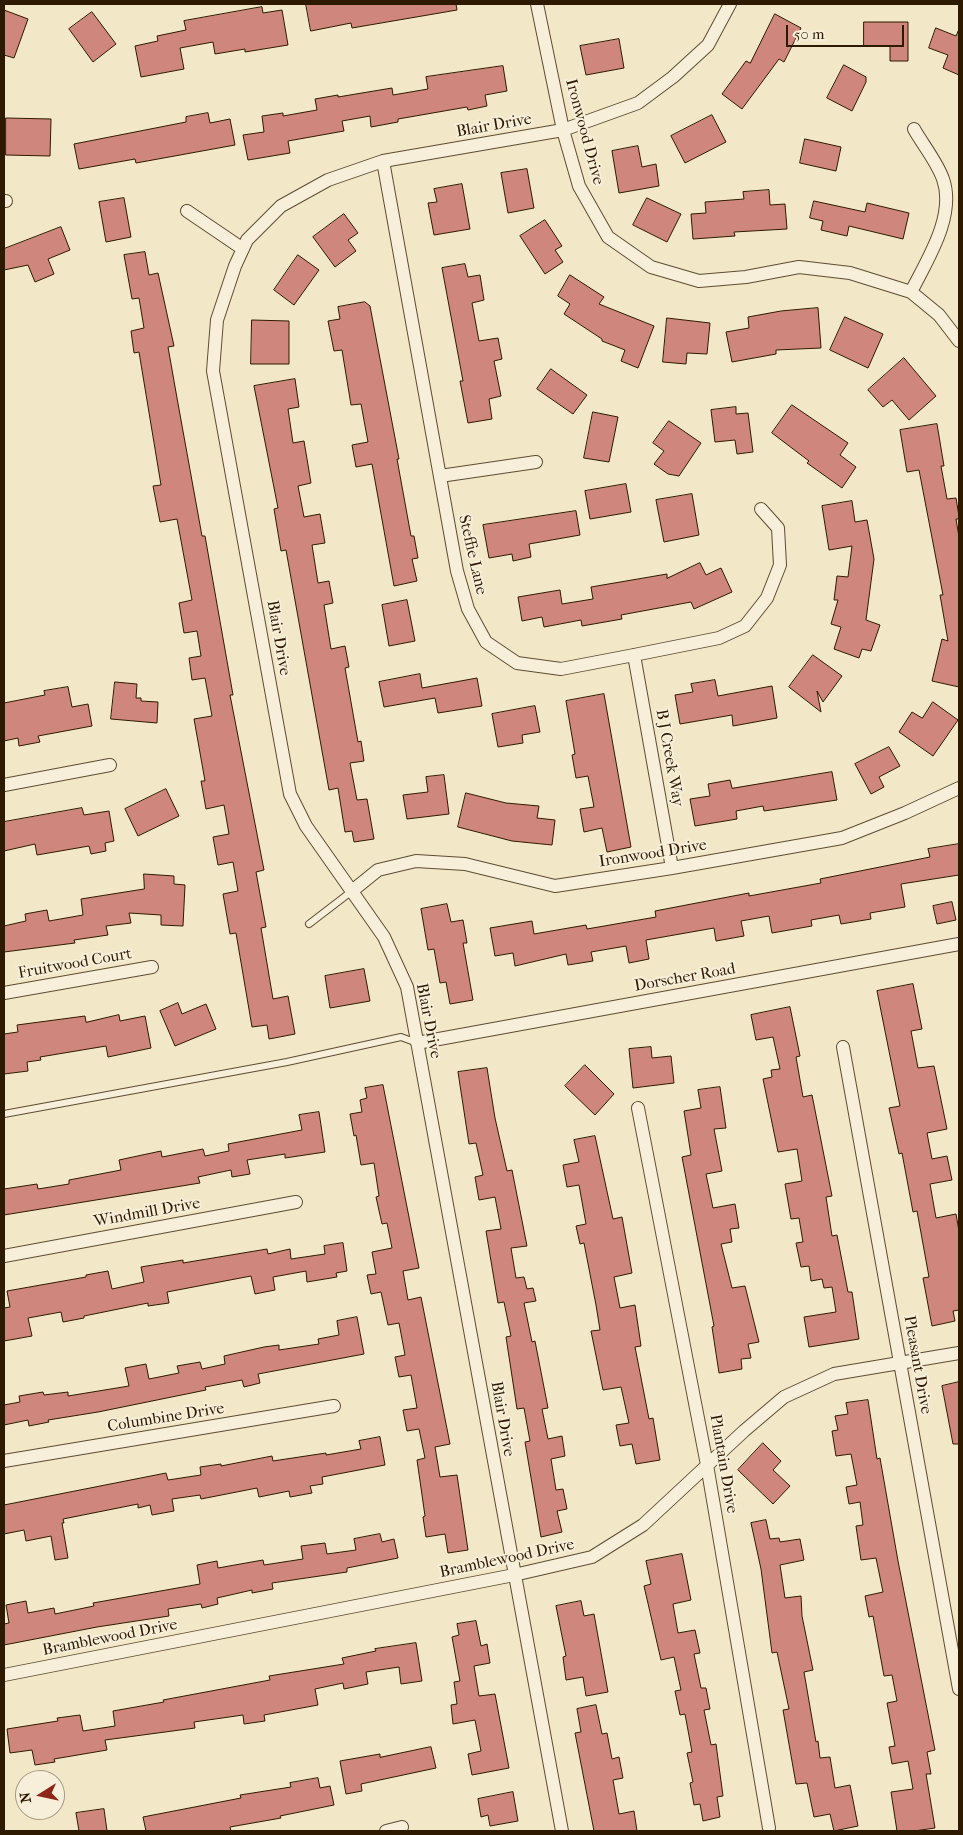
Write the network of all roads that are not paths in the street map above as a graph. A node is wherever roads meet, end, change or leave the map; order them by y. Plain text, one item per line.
1 (538, 4) edge
2 (730, 4) edge
3 (914, 129) dead end
4 (563, 130) junction
5 (383, 161) junction
6 (188, 211) dead end
7 (243, 249) junction
8 (911, 292) junction
9 (959, 341) edge
10 (536, 462) dead end
11 (440, 476) junction
12 (761, 510) dead end
13 (634, 655) junction
14 (110, 766) dead end
15 (4, 785) edge
16 (959, 788) edge
17 (672, 868) junction
18 (352, 890) junction
19 (309, 924) dead end
20 (959, 944) edge
21 (152, 967) dead end
22 (4, 993) edge
23 (417, 1043) junction
24 (843, 1047) dead end
25 (638, 1108) dead end
26 (4, 1114) edge
27 (296, 1202) dead end
28 (4, 1256) edge
29 (959, 1353) edge
30 (900, 1364) junction
31 (334, 1406) dead end
32 (4, 1461) edge
33 (707, 1465) junction
34 (514, 1575) junction
35 (4, 1675) edge
36 (959, 1689) edge
37 (402, 1827) dead end
38 (769, 1828) dead end
39 (386, 1831) edge
40 (562, 1831) edge

1 - 4 street, Ironwood Drive
2 - 4 street, Blair Drive
3 - 8 street
4 - 5 street, Blair Drive
4 - 8 street, Ironwood Drive
5 - 7 street, Blair Drive
5 - 11 street, Steffie Lane
6 - 7 street
7 - 18 street, Blair Drive
8 - 9 street, Ironwood Drive
10 - 11 street
11 - 13 street, Steffie Lane
12 - 13 street, Steffie Lane
13 - 17 street, B J Creek Way
14 - 15 street
16 - 17 street, Ironwood Drive
17 - 18 street, Ironwood Drive
18 - 19 lane
18 - 23 street, Blair Drive
20 - 23 street, Dorscher Road
21 - 22 street, Fruitwood Court
23 - 26 lane
23 - 34 street, Blair Drive
24 - 30 street, Pleasant Drive
25 - 33 street, Plantain Drive
27 - 28 street, Windmill Drive
29 - 30 street, Bramblewood Drive
30 - 33 street, Bramblewood Drive
30 - 36 street, Pleasant Drive
31 - 32 street, Columbine Drive
33 - 34 street, Bramblewood Drive
33 - 38 street, Plantain Drive
34 - 35 street, Bramblewood Drive
34 - 40 street, Blair Drive
37 - 39 street

